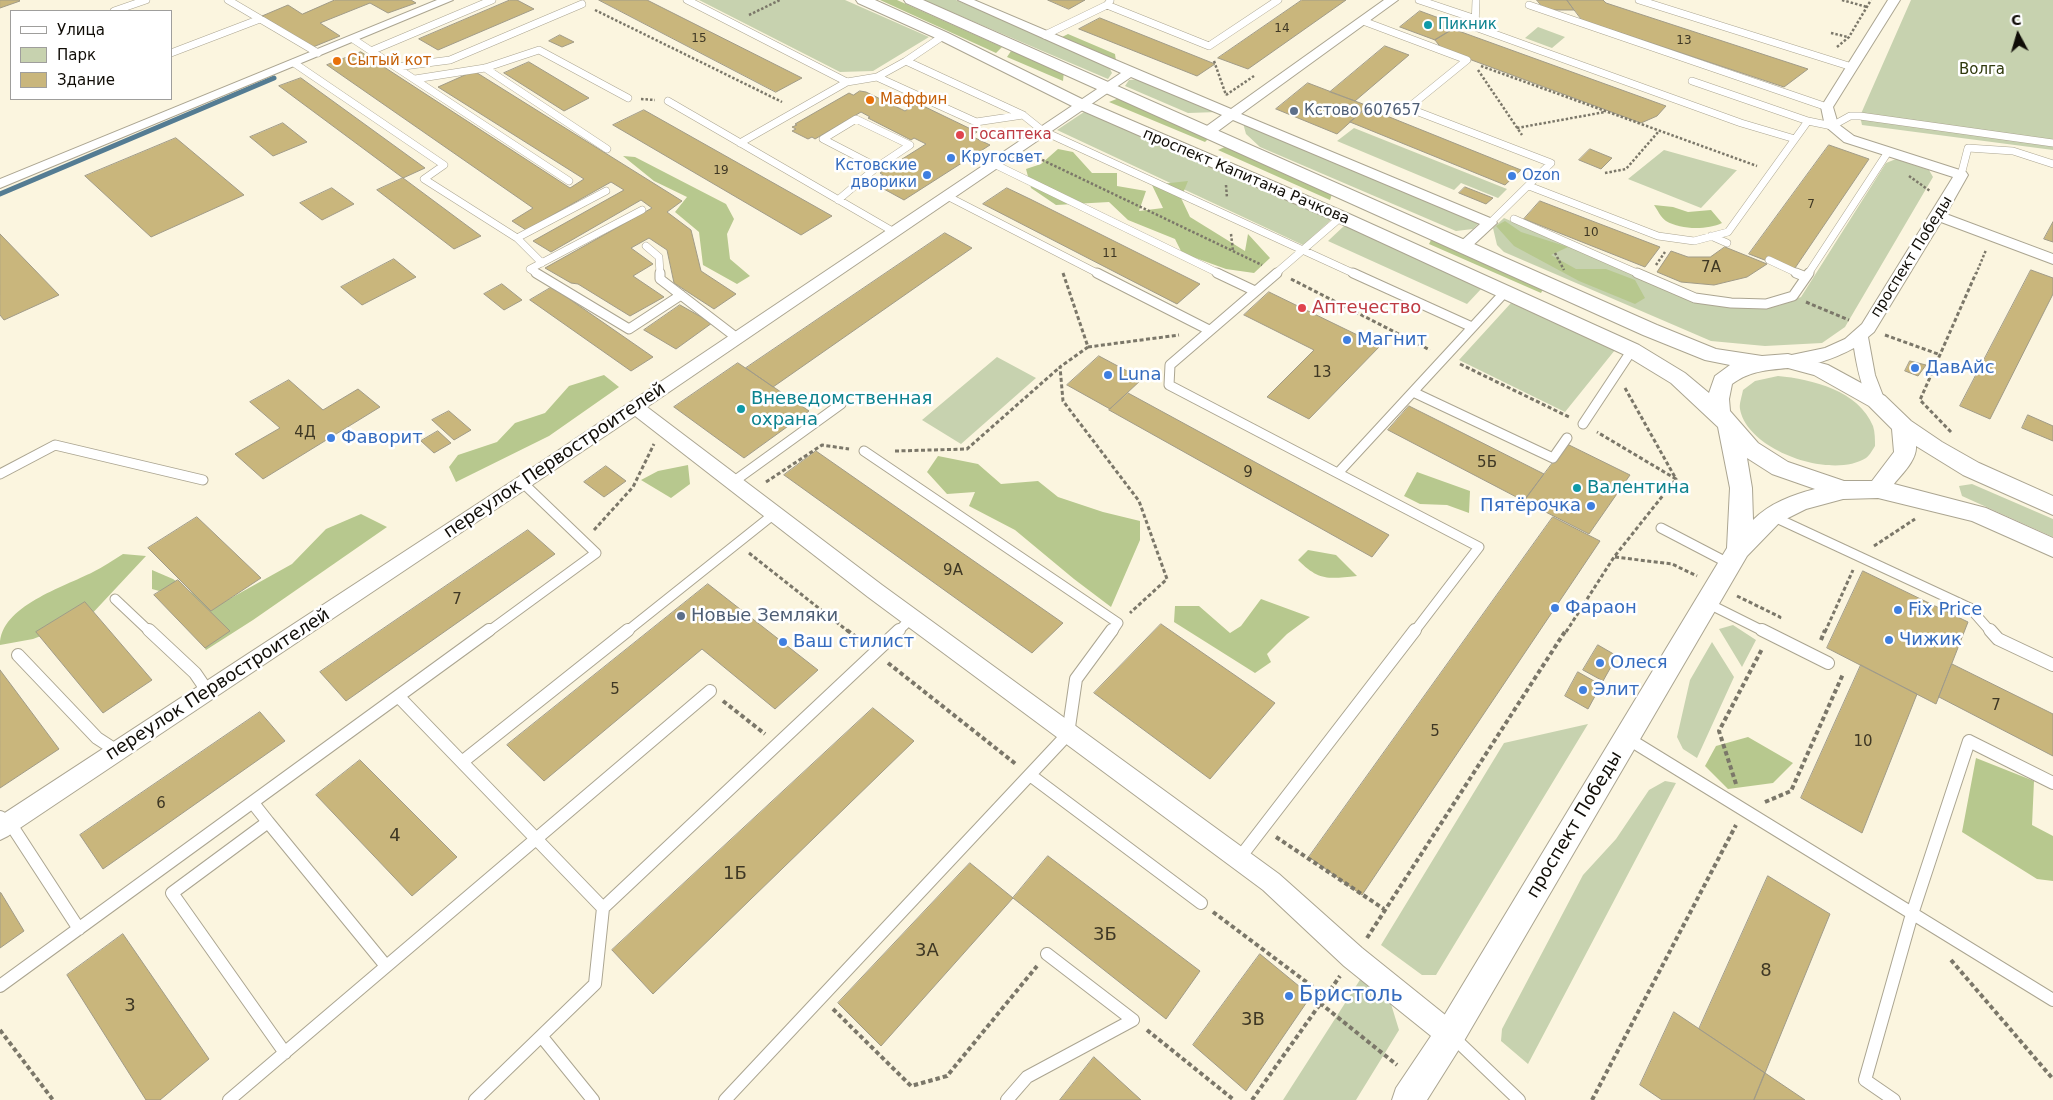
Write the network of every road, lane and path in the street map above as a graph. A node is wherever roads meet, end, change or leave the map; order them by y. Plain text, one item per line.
1 (146, 0) edge
2 (228, 0) edge
3 (444, 0) edge
4 (492, 0) edge
5 (687, 0) edge
6 (780, 0) edge
7 (863, 0) edge
8 (911, 0) edge
9 (964, 0) edge
10 (1278, 0) edge
11 (1392, 0) edge
12 (1418, 0) edge
13 (1476, 0) edge
14 (1639, 0) edge
15 (1842, 0) edge
16 (1871, 0) edge
17 (1894, 0) edge
18 (1109, 2) edge
19 (582, 4) joint
20 (1529, 5) dead end
21 (1867, 7) junction
22 (117, 10) edge
23 (260, 19) junction
24 (1476, 19) junction
25 (1363, 21) junction
26 (733, 24) junction
27 (1045, 35) junction
28 (943, 36) junction
29 (353, 38) junction
30 (1209, 46) junction
31 (372, 51) junction
32 (172, 53) edge
33 (318, 53) junction
34 (1823, 58) junction
35 (906, 61) junction
36 (294, 63) junction
37 (396, 67) junction
38 (485, 68) junction
39 (1852, 68) junction
40 (1130, 72) junction
41 (877, 78) junction
42 (415, 79) junction
43 (1692, 81) dead end
44 (846, 82) junction
45 (1107, 88) junction
46 (628, 98) joint
47 (1221, 98) dead end
48 (668, 101) joint
49 (1080, 104) junction
50 (1827, 107) junction
51 (798, 110) junction
52 (1607, 112) junction
53 (1023, 115) junction
54 (1232, 115) junction
55 (1808, 121) junction
56 (1832, 126) junction
57 (1517, 128) junction
58 (1042, 131) junction
59 (1209, 131) junction
60 (1659, 131) junction
61 (1795, 139) junction
62 (740, 143) junction
63 (2053, 143) edge
64 (1017, 148) junction
65 (607, 149) dead end
66 (1886, 155) junction
67 (1538, 158) junction
68 (994, 164) junction
69 (2053, 164) edge
70 (877, 167) junction
71 (1772, 172) junction
72 (1605, 173) dead end
73 (1961, 175) junction
74 (569, 180) dead end
75 (0, 184) edge
76 (1529, 186) junction
77 (606, 191) dead end
78 (947, 196) junction
79 (838, 200) junction
80 (1946, 202) junction
81 (642, 210) dead end
82 (1938, 216) junction
83 (1341, 217) junction
84 (1514, 219) dead end
85 (1490, 224) junction
86 (894, 232) junction
87 (1711, 236) junction
88 (1992, 236) junction
89 (517, 238) junction
90 (1674, 239) junction
91 (1727, 243) dead end
92 (646, 246) dead end
93 (1464, 246) junction
94 (1303, 249) junction
95 (1056, 251) junction
96 (1769, 260) dead end
97 (2053, 260) edge
98 (542, 263) junction
99 (1277, 272) junction
100 (1806, 276) junction
101 (1647, 278) junction
102 (1255, 291) junction
103 (1505, 292) junction
104 (681, 295) junction
105 (1472, 327) junction
106 (1209, 330) junction
107 (1650, 330) junction
108 (1860, 337) junction
109 (737, 338) junction
110 (1088, 347) junction
111 (1632, 350) junction
112 (1445, 357) junction
113 (1788, 361) junction
114 (1762, 363) junction
115 (1060, 367) junction
116 (1413, 392) junction
117 (1877, 400) junction
118 (841, 404) dead end
119 (635, 407) junction
120 (1723, 419) junction
121 (1583, 424) junction
122 (661, 427) junction
123 (1903, 427) junction
124 (1953, 433) dead end
125 (1567, 438) dead end
126 (864, 452) junction
127 (1338, 473) junction
128 (0, 474) edge
129 (203, 480) dead end
130 (733, 482) junction
131 (522, 483) junction
132 (1878, 489) junction
133 (1843, 490) junction
134 (2053, 506) edge
135 (774, 514) junction
136 (1922, 514) dead end
137 (1772, 516) junction
138 (1661, 528) dead end
139 (584, 542) junction
140 (2053, 548) edge
141 (1859, 556) junction
142 (1735, 557) junction
143 (115, 599) dead end
144 (1706, 603) junction
145 (912, 618) junction
146 (1118, 623) junction
147 (1818, 646) dead end
148 (18, 655) dead end
149 (1828, 663) dead end
150 (2053, 665) edge
151 (1844, 670) dead end
152 (208, 692) junction
153 (710, 692) dead end
154 (399, 696) junction
155 (734, 708) dead end
156 (756, 727) dead end
157 (1068, 734) junction
158 (1627, 738) junction
159 (117, 751) junction
160 (462, 762) junction
161 (1030, 775) junction
162 (2053, 783) edge
163 (253, 803) junction
164 (1744, 810) junction
165 (268, 822) junction
166 (3, 823) edge
167 (1263, 828) junction
168 (536, 838) junction
169 (1238, 860) junction
170 (1201, 903) joint
171 (602, 908) junction
172 (1384, 910) junction
173 (1912, 914) junction
174 (79, 929) junction
175 (1944, 951) dead end
176 (1046, 954) joint
177 (1353, 957) junction
178 (386, 966) junction
179 (0, 986) edge
180 (1325, 996) junction
181 (821, 997) junction
182 (2053, 1000) edge
183 (1320, 1003) junction
184 (1134, 1020) junction
185 (0, 1030) edge
186 (1450, 1035) junction
187 (542, 1037) junction
188 (285, 1054) junction
189 (2053, 1079) edge
190 (1414, 1091) edge
191 (53, 1100) edge
192 (230, 1100) edge
193 (475, 1100) edge
194 (593, 1100) edge
195 (724, 1100) edge
196 (1008, 1100) edge
197 (1234, 1100) edge
198 (1252, 1100) edge
199 (1519, 1100) edge
200 (1894, 1100) edge

1 - 22 lane
2 - 23 lane
3 - 29 street
4 - 31 lane
5 - 26 lane
6 - 26 path
7 - 28 street, проспект Капитана Рачкова
8 - 45 street
9 - 27 street
10 - 30 lane
11 - 25 street
12 - 24 lane
13 - 24 lane
14 - 34 lane
15 - 21 path
16 - 21 path
17 - 39 street
18 - 27 lane
18 - 30 lane
19 - 37 lane
19 - 51 path
20 - 50 lane
21 - 34 path
23 - 32 lane
23 - 33 lane
24 - 61 lane
25 - 54 street
25 - 67 lane
26 - 44 lane
27 - 40 street
28 - 35 lane
28 - 49 street, проспект Капитана Рачкова
29 - 31 lane
29 - 33 street
30 - 47 path
31 - 37 lane
33 - 36 street
34 - 39 lane
35 - 41 lane
35 - 53 lane
36 - 75 street
36 - 89 lane
37 - 42 lane
38 - 42 lane
38 - 46 lane
38 - 65 lane
39 - 50 street
40 - 45 street, переулок Первостроителей
40 - 54 street
41 - 44 lane
41 - 53 lane
42 - 74 lane
43 - 55 lane
44 - 51 lane
45 - 49 street, переулок Первостроителей
45 - 59 street
46 - 48 path
48 - 62 lane
49 - 58 street, переулок Первостроителей
49 - 83 street, проспект Капитана Рачкова
50 - 56 street
51 - 62 lane
52 - 57 path
52 - 57 path
52 - 60 path
53 - 58 lane
54 - 59 street
54 - 85 street
55 - 56 lane
55 - 61 lane
56 - 63 lane
56 - 66 street
57 - 67 path
58 - 64 street, переулок Первостроителей
58 - 94 lane
59 - 93 street
60 - 71 path
60 - 72 path
61 - 71 lane
62 - 79 lane
64 - 68 street, переулок Первостроителей
64 - 99 path
66 - 73 street
66 - 80 path
66 - 100 lane
67 - 76 lane
68 - 78 street, переулок Первостроителей
68 - 102 lane
69 - 73 lane
70 - 70 lane
70 - 79 lane
71 - 87 lane
73 - 80 street, проспект Победы
76 - 85 lane
76 - 90 lane
77 - 89 lane
78 - 86 street, переулок Первостроителей
78 - 95 lane
79 - 86 lane
80 - 82 street, проспект Победы
81 - 98 lane
82 - 88 street
82 - 108 street, проспект Победы
83 - 94 lane
83 - 103 street, проспект Капитана Рачкова
84 - 101 lane
85 - 93 street
86 - 109 street, переулок Первостроителей
87 - 90 lane
87 - 91 lane
88 - 97 street
88 - 124 path
89 - 98 lane
90 - 101 path
92 - 104 lane
93 - 107 street
94 - 99 lane
94 - 105 lane
95 - 106 lane
95 - 110 path
96 - 100 lane
98 - 104 lane
99 - 102 lane
99 - 112 path
100 - 101 lane
102 - 106 lane
103 - 105 lane
103 - 111 street, проспект Капитана Рачкова
104 - 109 lane
105 - 112 lane
106 - 110 path
106 - 127 lane
107 - 111 street
107 - 114 street
108 - 113 street
108 - 117 street
109 - 119 street, переулок Первостроителей
110 - 115 path
111 - 120 street, проспект Капитана Рачкова
111 - 121 lane
112 - 116 lane
112 - 121 path
113 - 114 street
113 - 117 street
114 - 120 street
115 - 126 path
115 - 146 path
116 - 125 lane
116 - 127 lane
117 - 123 street
118 - 130 lane
119 - 122 street
119 - 131 street, переулок Первостроителей
120 - 133 street, проспект Капитана Рачкова
120 - 142 street
121 - 172 path
122 - 130 street
122 - 139 path
123 - 132 street
123 - 134 street
126 - 130 path
126 - 146 lane
127 - 167 lane
128 - 129 lane
130 - 135 street
131 - 139 lane
131 - 152 street, переулок Первостроителей
132 - 133 street
132 - 140 street
133 - 137 street
135 - 145 street
135 - 160 lane
136 - 141 path
137 - 141 lane
137 - 142 street
138 - 142 lane
139 - 154 lane
141 - 147 path
141 - 150 lane
142 - 144 street, проспект Победы
143 - 152 lane
144 - 149 lane
144 - 158 street, проспект Победы
145 - 157 street
145 - 171 lane
146 - 157 lane
148 - 159 lane
151 - 164 path
152 - 159 street, переулок Первостроителей
153 - 168 lane
154 - 160 lane
154 - 163 lane
155 - 156 path
157 - 161 lane
157 - 169 street
158 - 164 lane
158 - 186 street, проспект Победы
159 - 166 street, переулок Первостроителей
160 - 168 lane
161 - 170 lane
161 - 181 lane
162 - 173 lane
163 - 165 lane
163 - 174 lane
164 - 173 lane
165 - 178 lane
165 - 188 lane
166 - 174 lane
167 - 169 lane
167 - 172 path
168 - 171 lane
168 - 178 lane
169 - 177 street
170 - 180 path
171 - 187 lane
172 - 177 path
173 - 182 lane
173 - 200 lane
174 - 179 lane
175 - 189 path
176 - 181 path
176 - 184 lane
177 - 180 path
177 - 186 street
178 - 188 lane
180 - 183 path
181 - 195 lane
183 - 190 path
183 - 198 path
184 - 196 lane
184 - 197 path
185 - 191 path
186 - 190 street, проспект Победы
186 - 199 lane
187 - 193 lane
187 - 194 lane
188 - 192 lane

